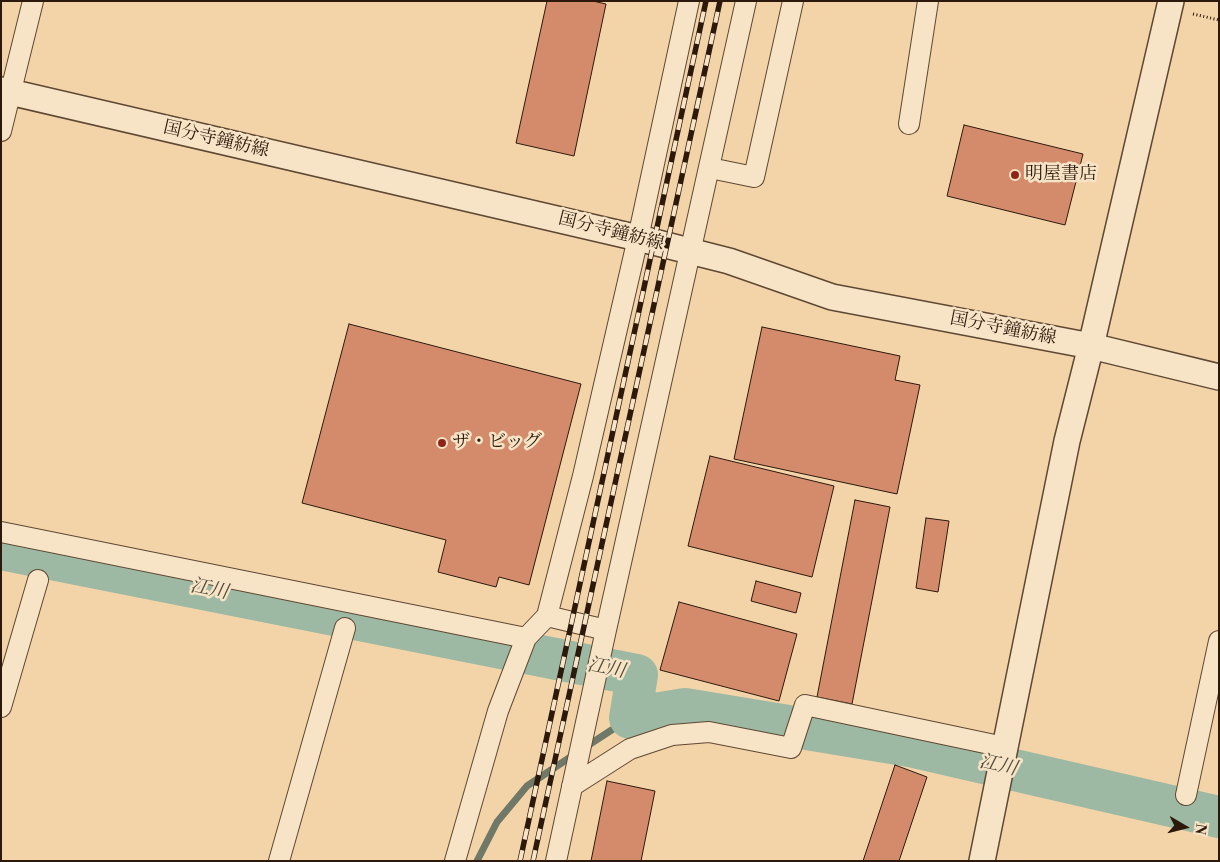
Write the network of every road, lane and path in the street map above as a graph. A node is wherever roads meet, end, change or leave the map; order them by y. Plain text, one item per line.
1 (33, 1) edge
2 (689, 1) edge
3 (746, 1) edge
4 (793, 1) edge
5 (928, 1) edge
6 (1170, 1) edge
7 (6, 91) edge
8 (909, 124) dead end
9 (1, 131) edge
10 (710, 168) junction
11 (638, 238) junction
12 (690, 252) junction
13 (1091, 346) junction
14 (1219, 377) edge
15 (1, 532) edge
16 (38, 580) dead end
17 (547, 616) junction
18 (345, 628) dead end
19 (606, 630) junction
20 (526, 638) junction
21 (1219, 641) edge
22 (1, 707) edge
23 (1004, 747) junction
24 (572, 786) junction
25 (1186, 795) dead end
26 (279, 861) edge
27 (455, 861) edge
28 (556, 861) edge
29 (982, 861) edge

1 - 7 street
2 - 11 street
3 - 10 street
4 - 10 street
5 - 8 street
6 - 13 street
7 - 9 street
7 - 11 street, 国分寺鐘紡線
10 - 12 street
11 - 12 street, 国分寺鐘紡線
11 - 17 street
12 - 13 street, 国分寺鐘紡線
12 - 19 street
13 - 14 street, 国分寺鐘紡線
13 - 23 street
15 - 20 street
16 - 22 street
17 - 19 street
17 - 20 street
18 - 26 street
19 - 24 street
20 - 27 street
21 - 25 street
23 - 24 street
23 - 29 street
24 - 28 street

